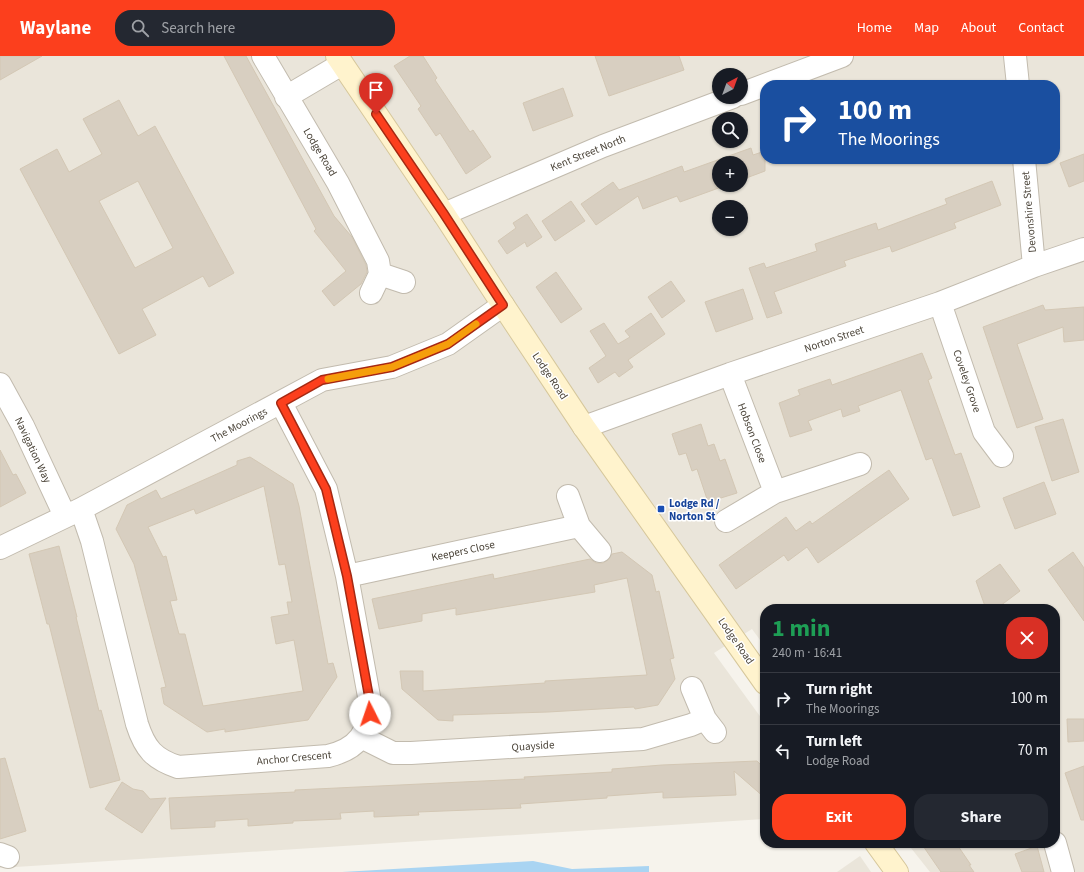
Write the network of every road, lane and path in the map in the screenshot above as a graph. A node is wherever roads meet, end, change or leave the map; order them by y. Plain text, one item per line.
1 (263, 56) edge
2 (842, 56) edge
3 (1015, 56) edge
4 (340, 60) edge
5 (778, 80) edge
6 (1017, 80) edge
7 (760, 87) edge
8 (748, 91) edge
9 (286, 96) junction
10 (714, 104) edge
11 (1024, 164) edge
12 (444, 214) junction
13 (1084, 249) edge
14 (1034, 266) junction
15 (404, 282) dead end
16 (940, 303) junction
17 (503, 305) junction
18 (730, 374) junction
19 (0, 384) edge
20 (281, 403) junction
21 (584, 427) junction
22 (1002, 456) dead end
23 (860, 464) dead end
24 (775, 492) junction
25 (568, 496) dead end
26 (73, 513) junction
27 (726, 521) dead end
28 (579, 526) junction
29 (0, 548) edge
30 (600, 551) dead end
31 (347, 576) junction
32 (760, 676) edge
33 (692, 688) dead end
34 (361, 737) junction
35 (879, 848) edge
36 (1056, 848) edge
37 (896, 872) edge
38 (1063, 872) edge

1 - 9 street, Lodge Road
2 - 5 street
3 - 6 street
4 - 9 street, Lodge Road
4 - 12 street, Lodge Road
7 - 8 street
9 - 15 street, Lodge Road
10 - 12 street, Kent Street North
11 - 14 street, Devonshire Street
12 - 17 street, Lodge Road
13 - 14 street, Norton Street
14 - 16 street, Norton Street
16 - 18 street, Norton Street
16 - 22 street, Coveley Grove
17 - 20 street, The Moorings
17 - 21 street, Lodge Road
18 - 21 street, Norton Street
18 - 24 street, Hobson Close
19 - 26 street, Navigation Way
20 - 26 street, The Moorings
20 - 31 street, Anchor Crescent
21 - 32 street, Lodge Road
23 - 24 street
24 - 27 street
25 - 28 street
26 - 29 street, The Moorings
26 - 34 street, Anchor Crescent
28 - 30 street
28 - 31 street, Keepers Close
31 - 34 street, Anchor Crescent
33 - 34 street, Quayside
35 - 37 street
36 - 38 street

